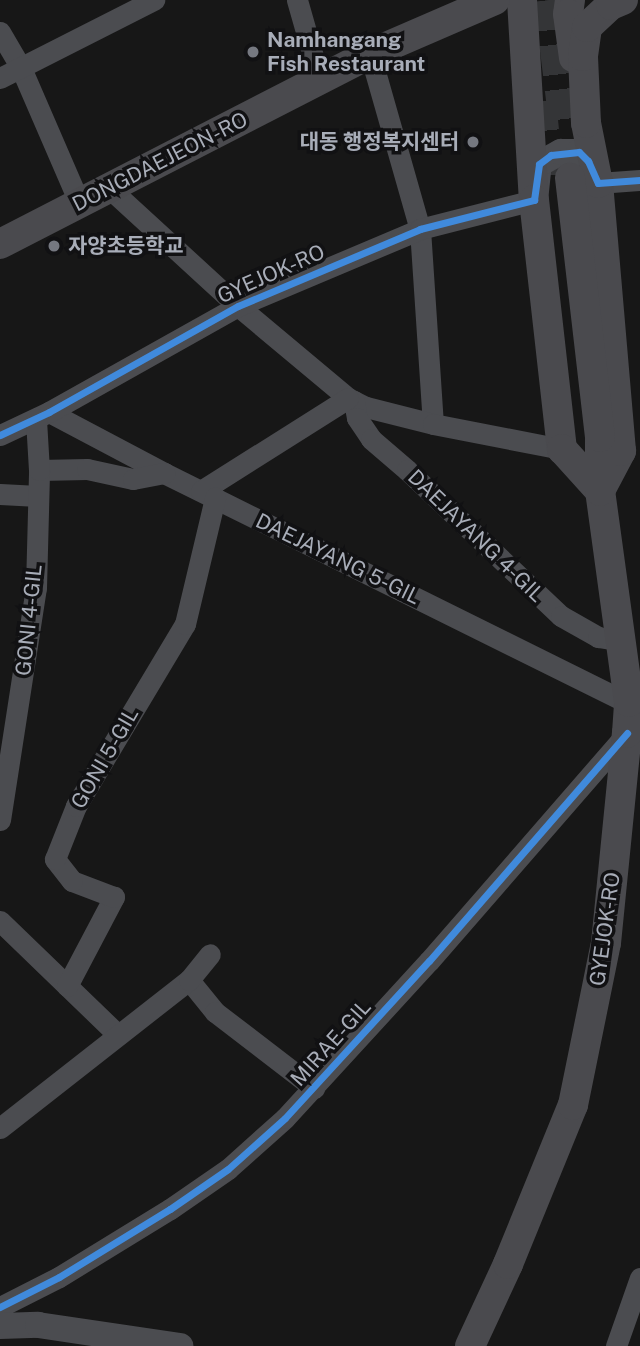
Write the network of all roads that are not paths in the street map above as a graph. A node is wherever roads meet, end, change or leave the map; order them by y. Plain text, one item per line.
1 (154, 0) edge
2 (297, 0) edge
3 (495, 0) edge
4 (522, 0) edge
5 (570, 0) edge
6 (623, 0) edge
7 (0, 32) edge
8 (370, 54) junction
9 (21, 68) junction
10 (0, 78) edge
11 (320, 81) junction
12 (586, 123) junction
13 (640, 180) edge
14 (108, 187) junction
15 (563, 188) junction
16 (79, 202) junction
17 (420, 229) junction
18 (0, 244) edge
19 (238, 306) junction
20 (351, 400) junction
21 (42, 416) junction
22 (433, 424) junction
23 (0, 435) edge
24 (562, 449) junction
25 (631, 452) edge
26 (39, 470) junction
27 (164, 473) junction
28 (600, 491) junction
29 (0, 494) edge
30 (208, 495) junction
31 (38, 496) junction
32 (623, 641) junction
33 (632, 715) edge
34 (0, 820) edge
35 (0, 921) edge
36 (210, 954) dead end
37 (189, 980) junction
38 (67, 986) junction
39 (118, 1035) junction
40 (314, 1088) junction
41 (0, 1128) edge
42 (640, 1278) edge
43 (0, 1307) edge
44 (0, 1326) edge
45 (180, 1346) edge
46 (470, 1346) edge
47 (616, 1346) edge

1 - 9 street
2 - 11 street
3 - 8 main road, DONGDAEJEON-RO
4 - 15 main road
5 - 12 main road
6 - 12 main road
7 - 9 street
8 - 11 main road, DONGDAEJEON-RO
8 - 17 street
9 - 10 street
9 - 16 street
11 - 14 main road, DONGDAEJEON-RO
12 - 15 main road
13 - 15 street
14 - 16 main road, DONGDAEJEON-RO
14 - 19 street, GYEJOK-RO
15 - 17 street, GYEJOK-RO
15 - 24 main road
15 - 25 main road
15 - 28 main road, GYEJOK-RO
16 - 18 main road, DONGDAEJEON-RO
17 - 19 street, GYEJOK-RO
17 - 22 street
19 - 20 street, GYEJOK-RO
19 - 21 street, GYEJOK-RO
20 - 22 street, GYEJOK-RO
20 - 30 street
20 - 32 street, DAEJAYANG 4-GIL
21 - 23 street, GYEJOK-RO
21 - 26 street, GONI 4-GIL
21 - 27 street, DAEJAYANG 5-GIL
22 - 24 street, GYEJOK-RO
24 - 28 main road
25 - 28 main road
26 - 27 street
26 - 31 street, GONI 4-GIL
27 - 30 street, DAEJAYANG 5-GIL
28 - 32 main road, GYEJOK-RO
29 - 31 street
30 - 33 street, DAEJAYANG 5-GIL
30 - 38 street, GONI 5-GIL
31 - 34 street, GONI 4-GIL
32 - 33 main road, GYEJOK-RO
33 - 40 street, MIRAE-GIL
33 - 46 main road, GYEJOK-RO
35 - 38 street
36 - 37 street
37 - 39 street
37 - 40 street
38 - 39 street
39 - 41 street
40 - 43 street, MIRAE-GIL
42 - 47 street
44 - 45 street

